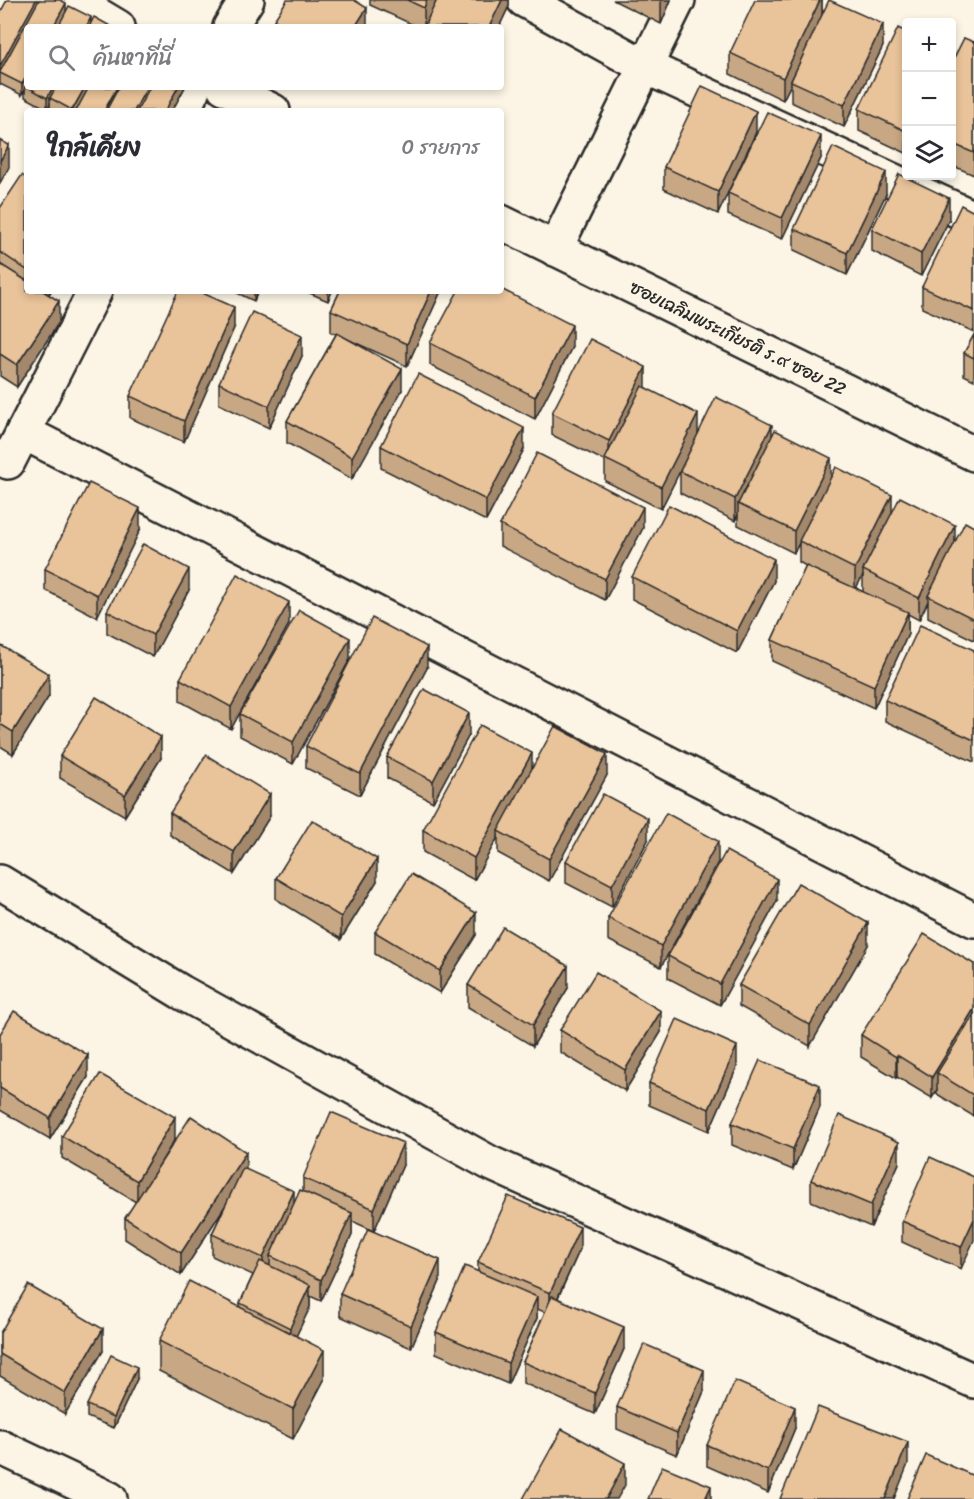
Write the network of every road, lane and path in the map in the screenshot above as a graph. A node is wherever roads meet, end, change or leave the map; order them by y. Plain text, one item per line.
1 (73, 0) edge
2 (247, 0) edge
3 (524, 0) edge
4 (678, 0) edge
5 (113, 24) edge
6 (232, 24) edge
7 (646, 67) junction
8 (193, 90) edge
9 (230, 90) edge
10 (184, 108) edge
11 (267, 108) edge
12 (974, 218) edge
13 (504, 224) edge
14 (555, 249) junction
15 (93, 294) edge
16 (23, 432) junction
17 (974, 454) edge
18 (0, 457) edge
19 (0, 882) edge
20 (974, 920) edge
21 (974, 1381) edge
22 (0, 1447) edge
23 (110, 1499) edge

1 - 5 street
2 - 6 street
3 - 7 street
4 - 7 street
7 - 12 street
7 - 14 street
8 - 10 street
9 - 11 street
13 - 14 street, ซอยเฉลิมพระเกียรติ ร.๙ ซอย 22
14 - 17 street, ซอยเฉลิมพระเกียรติ ร.๙ ซอย 22
15 - 16 street
16 - 18 street
16 - 20 street
19 - 21 street
22 - 23 street

